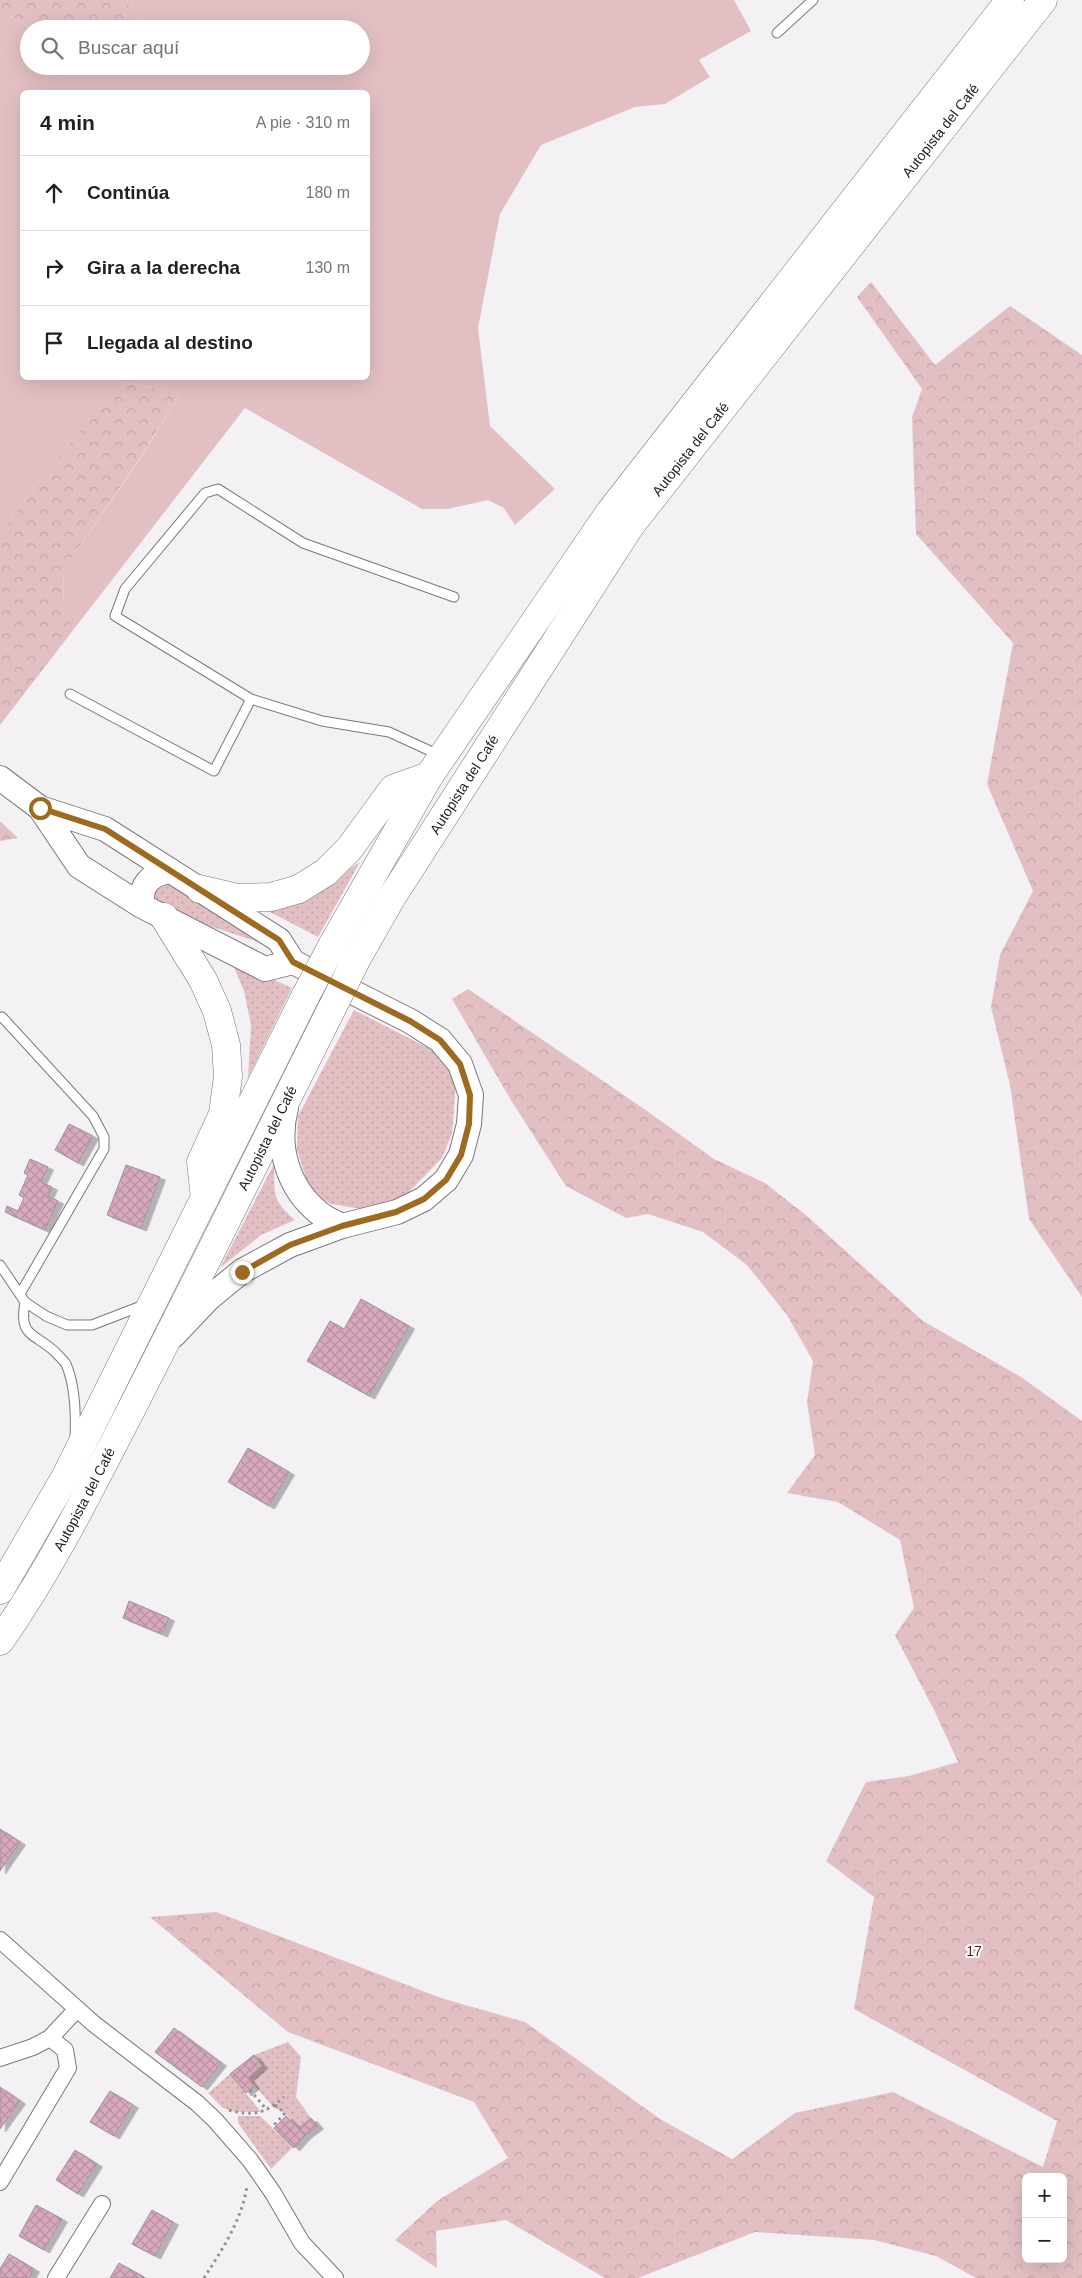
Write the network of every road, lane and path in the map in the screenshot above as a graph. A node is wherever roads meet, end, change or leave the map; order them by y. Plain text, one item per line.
1 (813, 0) edge
2 (1010, 0) edge
3 (1043, 0) edge
4 (777, 33) dead end
5 (454, 597) dead end
6 (70, 694) dead end
7 (251, 699) junction
8 (435, 766) junction
9 (0, 778) edge
10 (40, 808) junction
11 (170, 871) junction
12 (200, 889) junction
13 (153, 912) junction
14 (293, 962) junction
15 (1, 1017) edge
16 (290, 1092) junction
17 (205, 1198) junction
18 (342, 1226) junction
19 (0, 1265) edge
20 (23, 1298) junction
21 (154, 1301) junction
22 (164, 1346) junction
23 (75, 1458) junction
24 (0, 1590) edge
25 (0, 1641) edge
26 (0, 1940) edge
27 (77, 2009) junction
28 (50, 2038) junction
29 (0, 2058) edge
30 (250, 2090) dead end
31 (284, 2097) dead end
32 (197, 2103) junction
33 (275, 2105) junction
34 (267, 2110) junction
35 (276, 2127) dead end
36 (250, 2160) junction
37 (0, 2182) edge
38 (102, 2204) dead end
39 (56, 2278) edge
40 (204, 2278) edge
41 (335, 2278) edge

1 - 4 lane
2 - 8 highway, Autopista del Café
3 - 16 highway, Autopista del Café, bridge
5 - 7 lane
6 - 7 lane
7 - 8 lane
8 - 12 highway
8 - 17 highway, Autopista del Café, bridge
9 - 10 street
10 - 11 street
10 - 13 street
11 - 12 street
11 - 13 street
12 - 14 street
13 - 14 street
13 - 17 highway
14 - 18 street
15 - 20 lane
16 - 18 street
16 - 22 highway, Autopista del Café
17 - 21 highway, Autopista del Café
18 - 22 street
19 - 20 lane
20 - 21 lane
20 - 23 lane
21 - 23 highway, Autopista del Café
22 - 25 highway, Autopista del Café
23 - 24 highway, Autopista del Café
26 - 27 street
27 - 28 street
27 - 32 street
28 - 29 street
28 - 37 street
30 - 34 path
31 - 33 path
32 - 34 path
32 - 36 street
33 - 34 path
33 - 35 path
36 - 40 path
36 - 41 street
38 - 39 street

